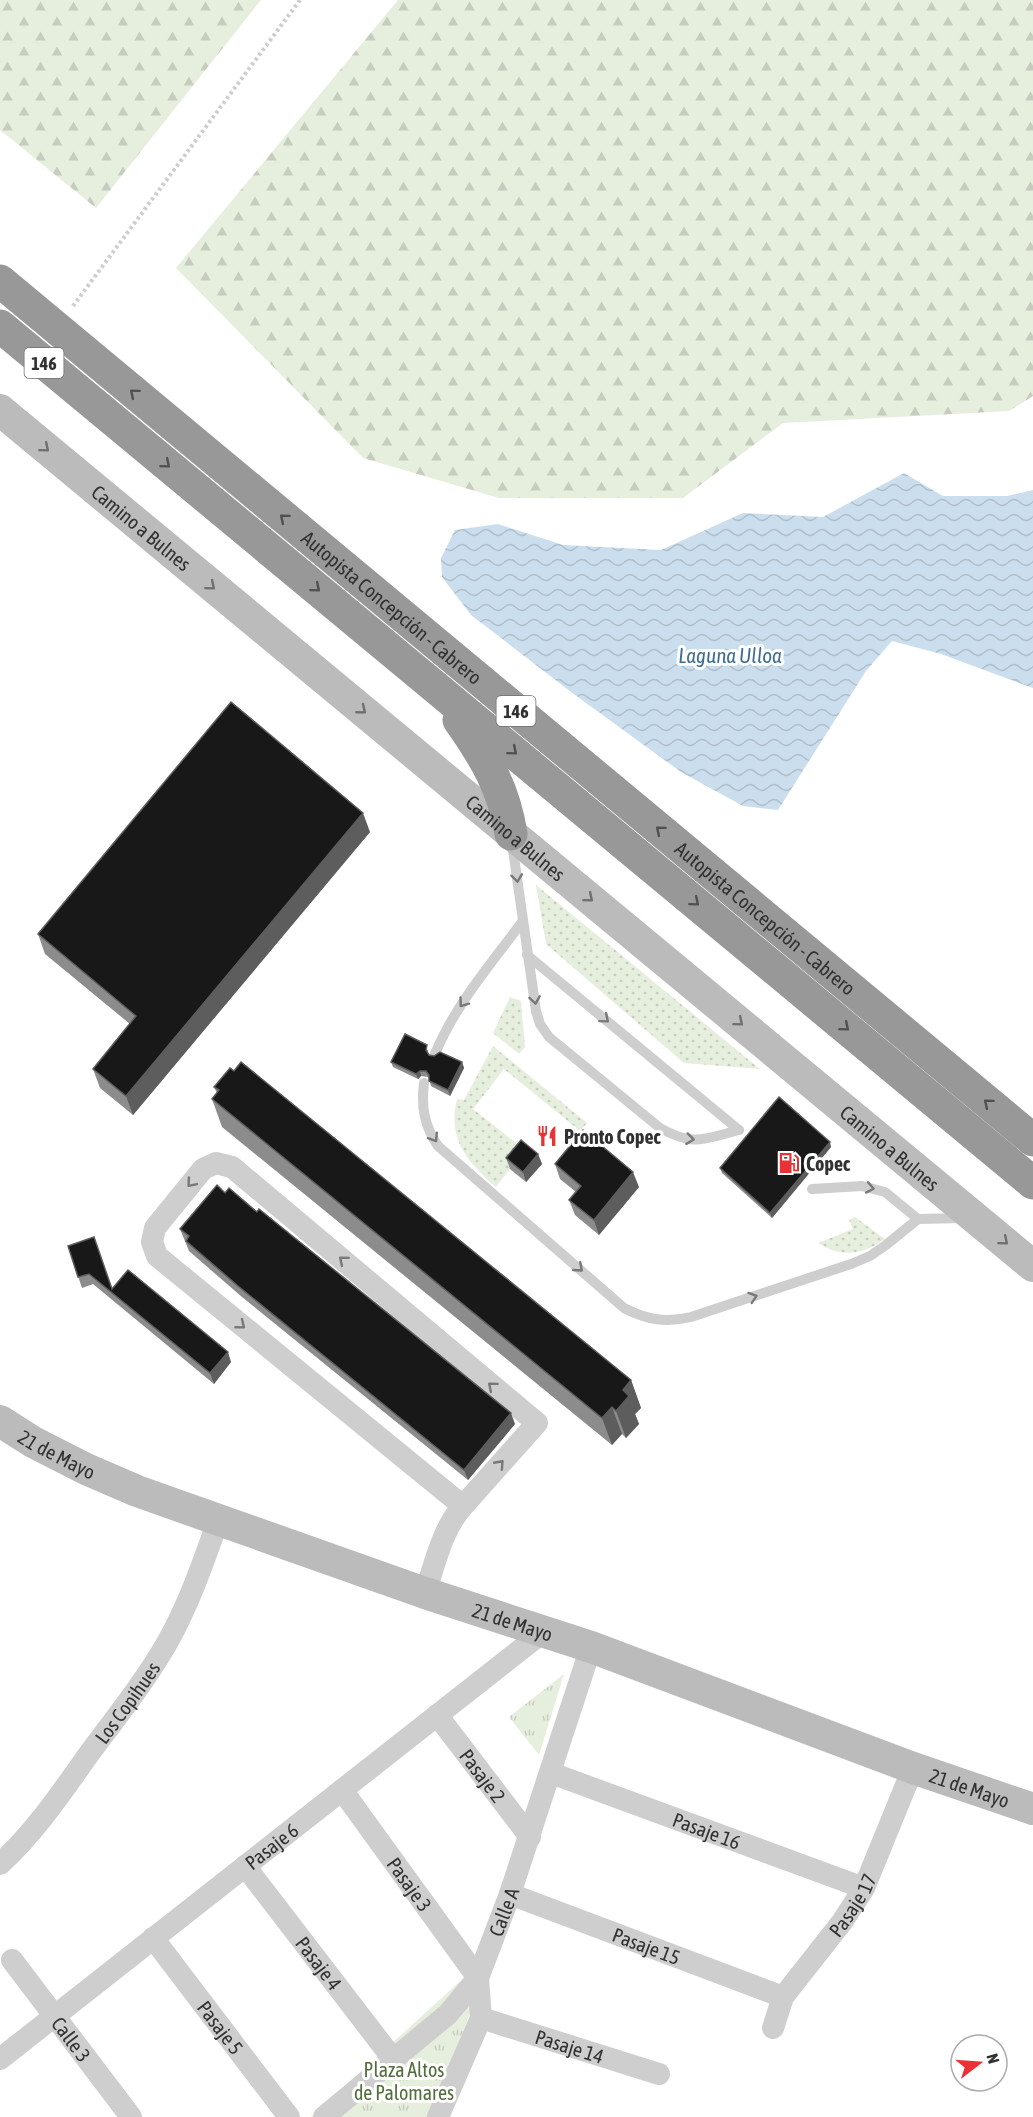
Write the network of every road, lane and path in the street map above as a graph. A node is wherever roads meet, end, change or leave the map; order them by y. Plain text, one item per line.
1 (300, 0) edge
2 (0, 281) edge
3 (0, 326) edge
4 (56, 328) junction
5 (0, 410) edge
6 (436, 687) junction
7 (511, 834) junction
8 (522, 922) junction
9 (527, 955) junction
10 (435, 1054) edge
11 (424, 1083) dead end
12 (1033, 1140) edge
13 (1033, 1183) edge
14 (812, 1189) dead end
15 (975, 1217) junction
16 (918, 1219) junction
17 (1033, 1266) edge
18 (0, 1421) edge
19 (463, 1506) junction
20 (218, 1521) junction
21 (425, 1593) junction
22 (543, 1632) junction
23 (591, 1647) junction
24 (437, 1715) junction
25 (913, 1768) junction
26 (551, 1773) junction
27 (342, 1790) junction
28 (1033, 1809) edge
29 (530, 1837) junction
30 (0, 1864) edge
31 (245, 1866) junction
32 (864, 1887) junction
33 (510, 1894) junction
34 (153, 1938) junction
35 (12, 1960) dead end
36 (478, 1977) junction
37 (783, 1997) junction
38 (54, 2016) junction
39 (481, 2018) junction
40 (772, 2028) dead end
41 (0, 2059) edge
42 (393, 2059) junction
43 (659, 2074) dead end
44 (127, 2116) edge
45 (289, 2117) edge
46 (324, 2117) edge
47 (438, 2117) edge

1 - 4 path
2 - 4 highway, Autopista Concepción - Cabrero / 146
3 -> 6 highway, Autopista Concepción - Cabrero / 146
12 -> 4 highway, Autopista Concepción - Cabrero / 146
5 -> 7 street, Camino a Bulnes
6 - 7 highway
6 -> 13 highway, Autopista Concepción - Cabrero / 146
7 -> 8 lane
7 -> 15 street, Camino a Bulnes
8 - 9 lane
8 -> 10 lane
9 - 9 lane
11 -> 16 lane
14 -> 16 lane
15 - 16 lane
15 -> 17 street, Camino a Bulnes
18 - 20 street, 21 de Mayo
19 -> 19 street
19 - 21 street
20 - 21 street, 21 de Mayo
20 - 30 street, Los Copihues
21 - 22 street, 21 de Mayo
22 - 23 street, 21 de Mayo
22 - 24 street, Pasaje 6
23 - 25 street, 21 de Mayo
23 - 26 street, Calle A
24 - 27 street, Pasaje 6
24 - 29 street, Pasaje 2
25 - 28 street, 21 de Mayo
25 - 32 street, Pasaje 17
26 - 29 street, Calle A
26 - 32 street, Pasaje 16
27 - 31 street, Pasaje 6
27 - 36 street, Pasaje 3
29 - 33 street, Calle A
31 - 34 street, Pasaje 6
31 - 42 street, Pasaje 4
32 - 37 street, Pasaje 17
33 - 36 street, Calle A
33 - 37 street, Pasaje 15
34 - 38 street, Pasaje 6
34 - 45 street, Pasaje 5
35 - 38 street, Calle 3
36 - 39 street
36 - 42 street, Calle A
37 - 40 street, Pasaje 17
38 - 41 street, Pasaje 6
38 - 44 street, Calle 3
39 - 43 street, Pasaje 14
39 - 47 street
42 - 46 street, Calle A

